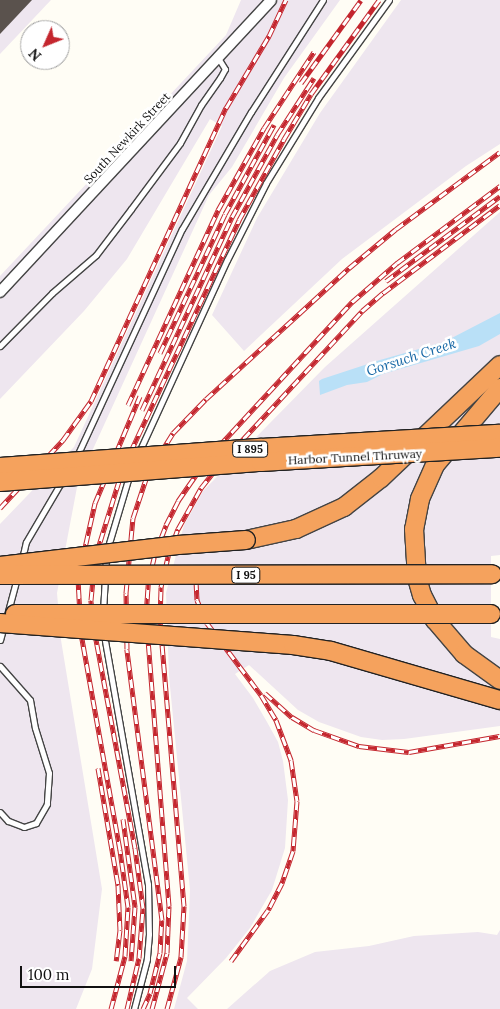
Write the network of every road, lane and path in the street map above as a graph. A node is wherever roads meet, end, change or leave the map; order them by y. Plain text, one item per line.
1 (272, 0) edge
2 (323, 0) edge
3 (389, 0) edge
4 (218, 58) junction
5 (0, 292) edge
6 (0, 346) edge
7 (500, 365) edge
8 (500, 388) edge
9 (500, 434) edge
10 (500, 448) edge
11 (0, 467) edge
12 (0, 482) edge
13 (0, 566) edge
14 (496, 574) edge
15 (0, 576) edge
16 (0, 614) edge
17 (497, 615) edge
18 (103, 618) dead end
19 (0, 623) edge
20 (104, 626) dead end
21 (0, 640) edge
22 (0, 666) edge
23 (500, 680) edge
24 (500, 700) edge
25 (0, 812) edge
26 (134, 1009) edge

1 - 4 street, South Newkirk Street
2 - 21 lane
3 - 18 lane
4 - 5 street, South Newkirk Street
4 - 6 lane
7 - 13 highway, bridge
8 - 23 highway, bridge
9 - 11 highway, Harbor Tunnel Thruway / I 895, bridge
10 - 12 highway, Harbor Tunnel Thruway / I 895, bridge
14 - 15 highway, I 95, bridge
16 - 17 highway, bridge
19 - 24 highway, bridge
20 - 26 lane
22 - 25 lane

